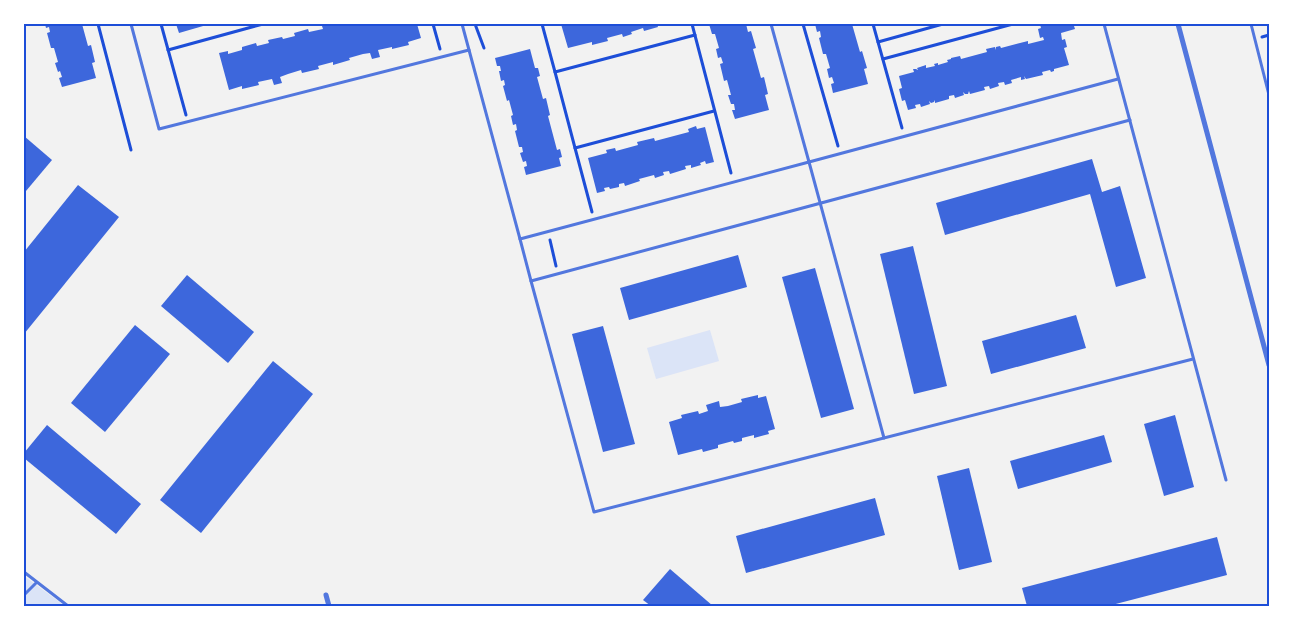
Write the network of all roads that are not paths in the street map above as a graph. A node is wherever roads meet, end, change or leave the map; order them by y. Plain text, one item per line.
1 (131, 24) edge
2 (462, 24) edge
3 (771, 24) edge
4 (1104, 24) edge
5 (1178, 24) edge
6 (1250, 24) edge
7 (469, 50) junction
8 (1118, 79) junction
9 (1269, 95) edge
10 (1130, 120) junction
11 (809, 162) junction
12 (820, 203) junction
13 (520, 239) junction
14 (531, 281) junction
15 (1193, 359) junction
16 (1269, 365) edge
17 (884, 438) junction
18 (1226, 480) dead end
19 (24, 572) edge
20 (36, 583) junction
21 (24, 596) edge
22 (326, 596) dead end
23 (68, 606) edge
24 (329, 606) edge

1 - 7 lane
2 - 7 lane
3 - 11 lane
4 - 8 lane
5 - 16 street
6 - 9 lane
7 - 13 lane
8 - 10 lane
8 - 11 lane
10 - 12 lane
10 - 15 lane
11 - 12 lane
11 - 13 lane
12 - 14 lane
12 - 17 lane
13 - 14 lane
14 - 17 lane
15 - 17 lane
15 - 18 lane
19 - 20 lane
20 - 21 lane
20 - 23 lane
22 - 24 street

